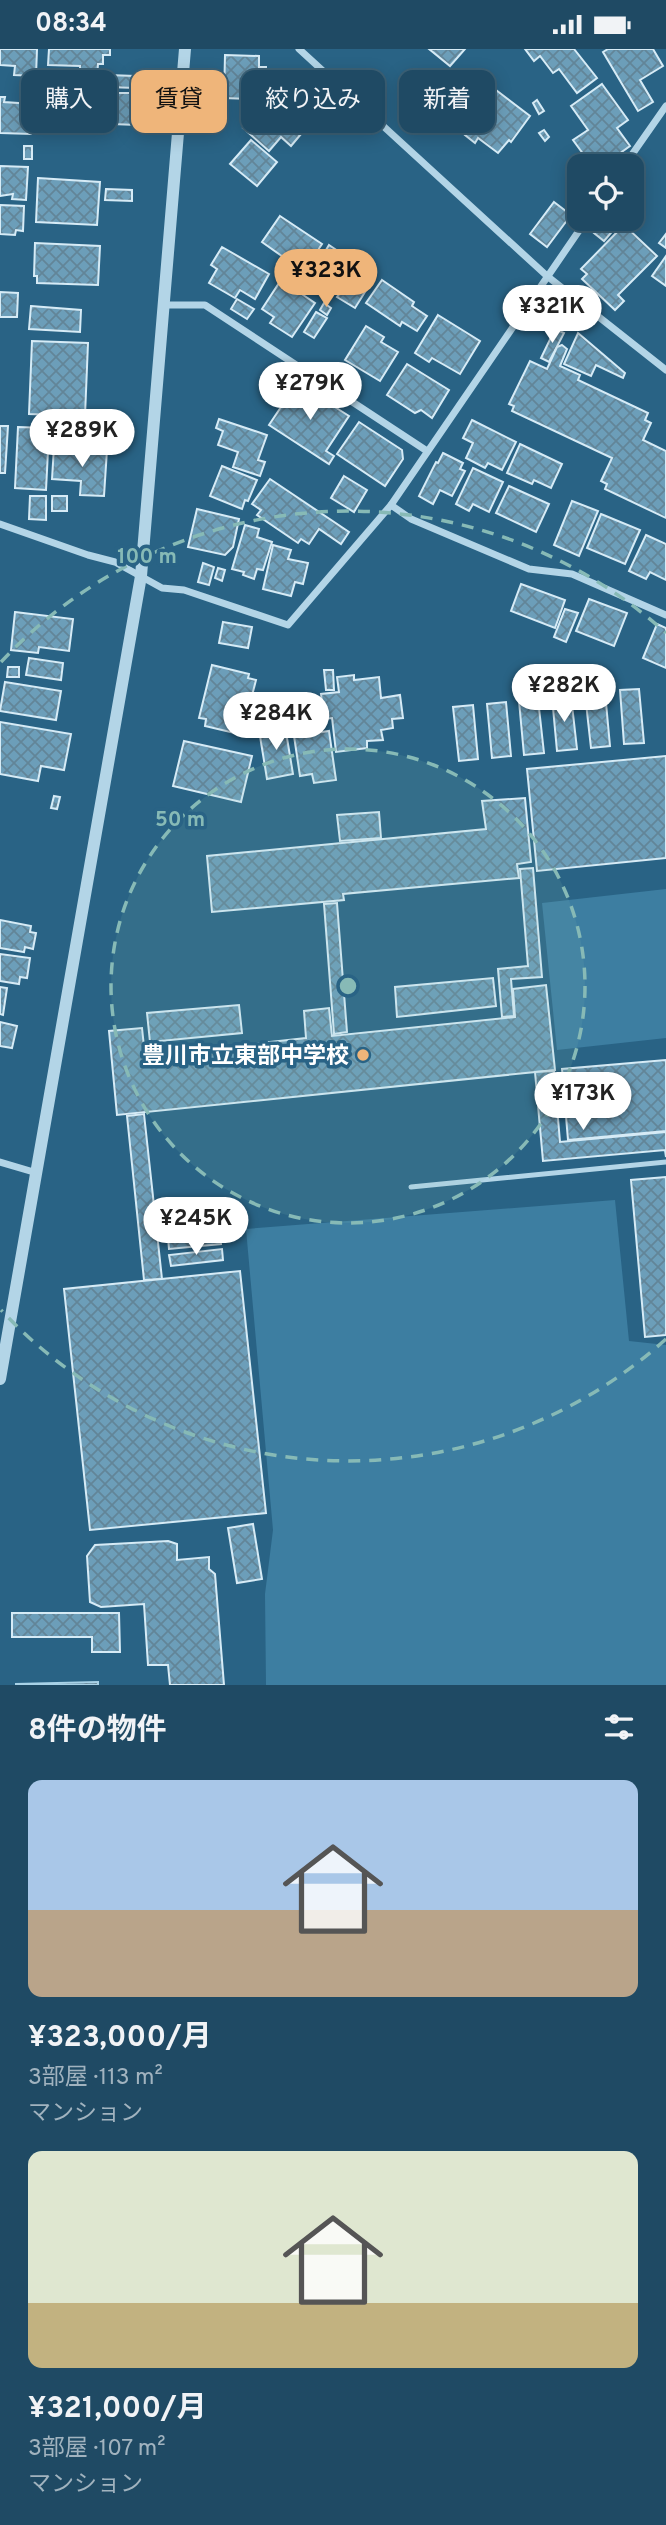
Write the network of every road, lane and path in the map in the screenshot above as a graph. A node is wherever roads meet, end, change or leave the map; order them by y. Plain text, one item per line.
1 (185, 49) edge
2 (299, 49) edge
3 (666, 106) edge
4 (632, 154) edge
5 (579, 231) edge
6 (547, 277) junction
7 (165, 305) junction
8 (666, 370) edge
9 (427, 451) junction
10 (391, 505) junction
11 (0, 524) edge
12 (141, 576) junction
13 (666, 615) edge
14 (0, 1162) edge
15 (666, 1162) edge
16 (37, 1173) junction
17 (411, 1187) dead end
18 (0, 1379) edge

1 - 7 street
2 - 6 street
3 - 4 street
5 - 6 street
6 - 8 street
6 - 9 street
7 - 9 street
7 - 12 street
9 - 10 street
10 - 12 street
10 - 13 street
11 - 12 street
12 - 16 street
14 - 16 street
15 - 17 lane
16 - 18 street

